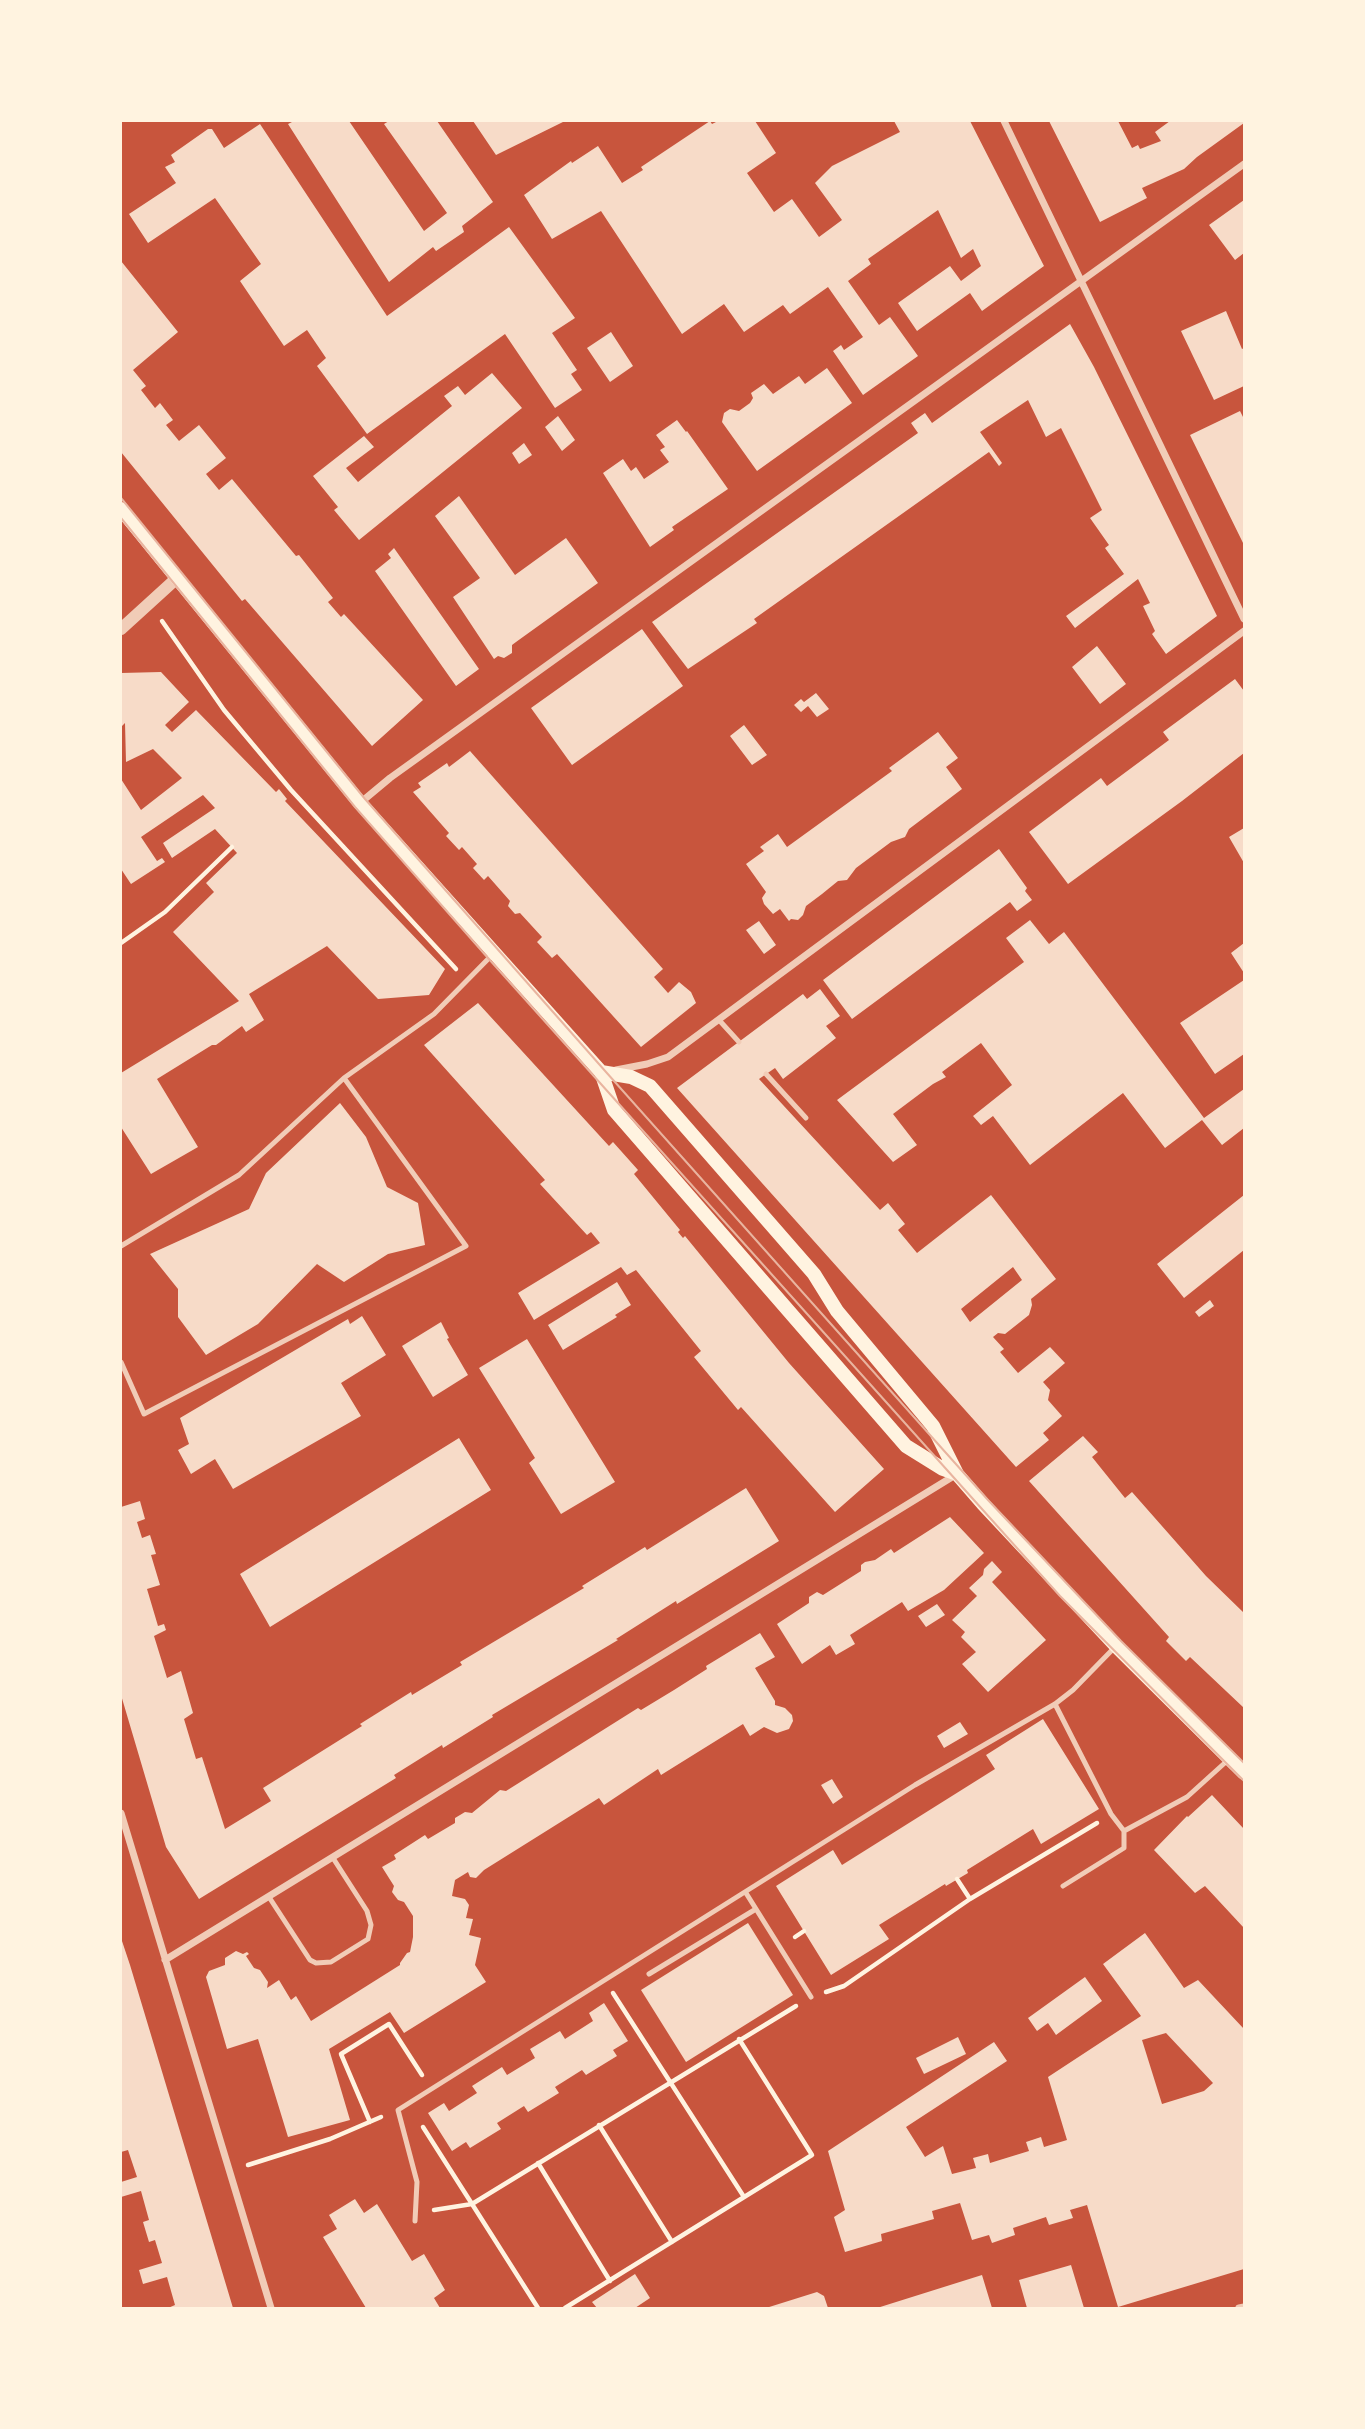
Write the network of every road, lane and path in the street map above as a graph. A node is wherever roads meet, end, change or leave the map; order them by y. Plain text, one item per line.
1 (1004, 121) edge
2 (1244, 164) edge
3 (1082, 280) junction
4 (121, 509) edge
5 (177, 578) junction
6 (160, 618) dead end
7 (1244, 619) edge
8 (121, 629) edge
9 (1244, 631) edge
10 (290, 790) junction
11 (285, 796) dead end
12 (360, 803) junction
13 (232, 847) dead end
14 (121, 943) edge
15 (494, 953) junction
16 (466, 980) junction
17 (719, 1020) junction
18 (739, 1042) dead end
19 (601, 1072) junction
20 (766, 1074) dead end
21 (344, 1078) junction
22 (806, 1118) dead end
23 (121, 1246) edge
24 (121, 1362) edge
25 (957, 1474) junction
26 (1116, 1646) junction
27 (1055, 1704) junction
28 (1229, 1758) junction
29 (1244, 1773) edge
30 (121, 1813) edge
31 (1111, 1814) junction
32 (1124, 1831) junction
33 (333, 1858) junction
34 (957, 1879) dead end
35 (1063, 1886) dead end
36 (746, 1893) junction
37 (269, 1897) junction
38 (970, 1899) junction
39 (756, 1909) junction
40 (165, 1960) junction
41 (649, 1973) dead end
42 (605, 1980) junction
43 (811, 1997) junction
44 (739, 2039) junction
45 (669, 2082) junction
46 (430, 2089) junction
47 (408, 2103) junction
48 (397, 2110) junction
49 (370, 2122) junction
50 (599, 2125) junction
51 (538, 2163) junction
52 (230, 2172) junction
53 (744, 2197) junction
54 (472, 2204) junction
55 (416, 2213) junction
56 (415, 2221) dead end
57 (672, 2242) junction
58 (610, 2281) junction
59 (271, 2308) edge
60 (538, 2308) edge
61 (565, 2308) edge

1 - 3 street
2 - 3 street
3 - 7 street
3 - 12 street
4 - 5 main road
5 - 8 street
5 - 12 main road
6 - 10 path
9 - 17 street
10 - 11 path
10 - 16 path
12 - 15 main road
13 - 14 path
15 - 16 lane
15 - 19 main road
16 - 21 lane
17 - 18 lane
17 - 19 street
19 - 25 main road
19 - 25 main road
20 - 22 lane
21 - 23 lane
21 - 24 lane
25 - 26 main road
25 - 33 street
26 - 27 lane
26 - 28 main road
27 - 31 lane
27 - 36 lane
28 - 29 main road
28 - 32 lane
30 - 40 street
31 - 32 lane
31 - 38 path
32 - 35 lane
33 - 37 street
33 - 37 lane
34 - 38 path
36 - 39 lane
36 - 42 lane
37 - 40 street
38 - 43 path
39 - 41 lane
39 - 43 lane
40 - 52 street
42 - 45 path
42 - 46 lane
43 - 44 path
44 - 45 path
44 - 53 path
45 - 50 path
45 - 53 path
46 - 47 lane
46 - 49 path
47 - 48 lane
47 - 54 path
48 - 49 path
48 - 55 lane
49 - 52 path
50 - 51 path
50 - 57 path
51 - 54 path
51 - 58 path
52 - 59 street
53 - 57 path
54 - 55 path
54 - 60 path
55 - 56 lane
57 - 58 path
58 - 61 path

